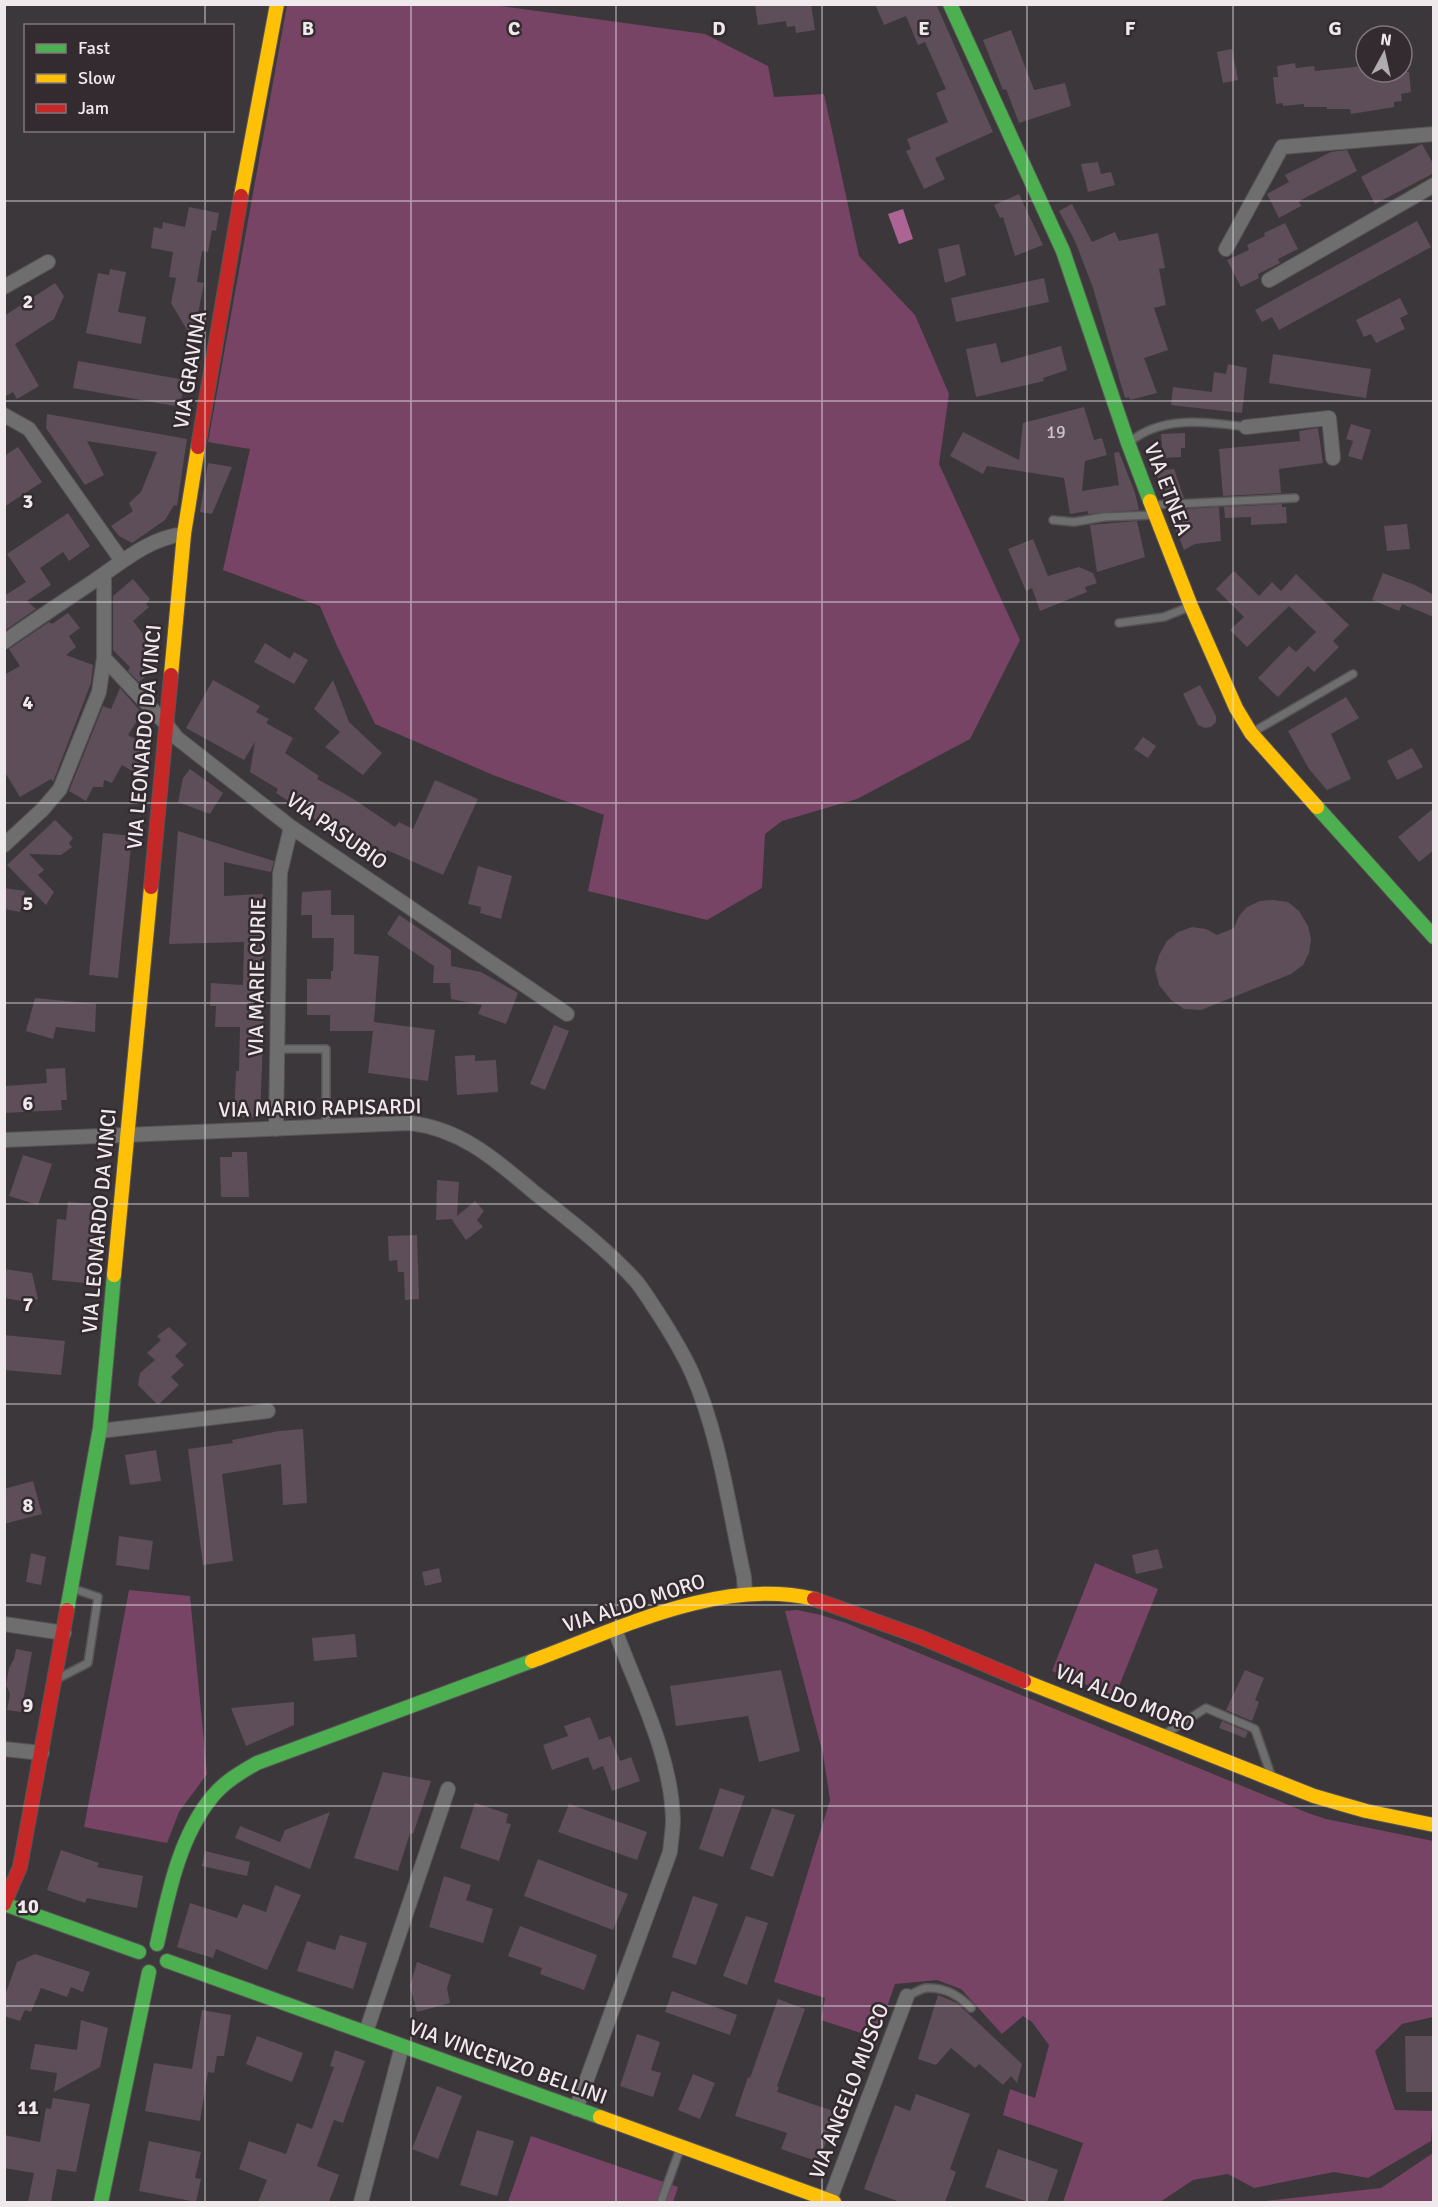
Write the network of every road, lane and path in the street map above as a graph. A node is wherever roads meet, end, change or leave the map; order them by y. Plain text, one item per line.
1 (277, 4) edge
2 (950, 4) edge
3 (1434, 134) edge
4 (1434, 185) edge
5 (1226, 249) dead end
6 (48, 262) dead end
7 (1269, 280) dead end
8 (4, 287) edge
9 (4, 415) edge
10 (1246, 427) joint
11 (1128, 443) junction
12 (1333, 458) dead end
13 (1295, 498) dead end
14 (1154, 510) junction
15 (1053, 520) dead end
16 (184, 534) junction
17 (122, 561) junction
18 (104, 575) junction
19 (1191, 606) junction
20 (1119, 624) dead end
21 (4, 642) edge
22 (104, 658) junction
23 (1353, 674) dead end
24 (166, 724) junction
25 (1251, 733) junction
26 (291, 827) junction
27 (4, 845) edge
28 (1434, 938) edge
29 (567, 1014) dead end
30 (277, 1049) junction
31 (326, 1127) junction
32 (276, 1129) junction
33 (129, 1134) junction
34 (4, 1140) edge
35 (268, 1411) dead end
36 (100, 1431) junction
37 (72, 1588) junction
38 (746, 1593) junction
39 (4, 1624) edge
40 (615, 1630) junction
41 (64, 1633) junction
42 (55, 1680) junction
43 (1162, 1736) junction
44 (4, 1749) edge
45 (42, 1753) junction
46 (1273, 1780) junction
47 (448, 1789) dead end
48 (1434, 1825) edge
49 (4, 1904) edge
50 (157, 1944) junction
51 (139, 1953) junction
52 (167, 1961) junction
53 (149, 1972) junction
54 (907, 1996) joint
55 (971, 2008) dead end
56 (366, 2032) junction
57 (402, 2046) junction
58 (576, 2109) junction
59 (681, 2147) junction
60 (101, 2202) edge
61 (361, 2202) edge
62 (661, 2202) edge
63 (831, 2202) edge

1 - 16 main road, VIA GRAVINA
2 - 11 main road, VIA ETNEA
3 - 5 street
4 - 7 street
6 - 8 street
9 - 17 street
10 - 11 lane
10 - 12 street
11 - 14 main road, VIA ETNEA
13 - 14 lane
14 - 15 lane
14 - 19 main road, VIA ETNEA
16 - 17 street
16 - 24 main road, VIA LEONARDO DA VINCI
17 - 18 street
18 - 21 street
18 - 22 street
19 - 20 lane
19 - 25 main road, VIA ETNEA
22 - 24 street, VIA PASUBIO
22 - 27 street
23 - 25 lane
24 - 26 street, VIA PASUBIO
24 - 33 main road, VIA LEONARDO DA VINCI
25 - 28 main road, VIA ETNEA
26 - 29 street, VIA PASUBIO
26 - 30 street, VIA MARIE CURIE
30 - 31 lane
30 - 32 street, VIA MARIE CURIE
31 - 32 street, VIA MARIO RAPISARDI
31 - 38 street, VIA MARIO RAPISARDI
32 - 33 street, VIA MARIO RAPISARDI
33 - 34 street, VIA MARIO RAPISARDI
33 - 36 main road, VIA LEONARDO DA VINCI
35 - 36 street
36 - 37 main road, VIA LEONARDO DA VINCI
37 - 41 main road, VIA LEONARDO DA VINCI
37 - 42 lane
38 - 40 main road, VIA ALDO MORO
38 - 43 main road, VIA ALDO MORO
39 - 41 street
40 - 50 main road, VIA ALDO MORO
40 - 58 street
41 - 42 main road, VIA LEONARDO DA VINCI
42 - 45 main road, VIA LEONARDO DA VINCI
43 - 46 main road, VIA ALDO MORO
43 - 46 lane
44 - 45 street
45 - 49 main road, VIA LEONARDO DA VINCI
46 - 48 main road, VIA ALDO MORO
47 - 56 street
49 - 51 main road
50 - 51 main road
50 - 52 main road
51 - 53 main road
52 - 53 main road
52 - 56 main road, VIA VINCENZO BELLINI
53 - 60 main road
54 - 55 lane
54 - 63 street, VIA ANGELO MUSCO
56 - 57 main road, VIA VINCENZO BELLINI
57 - 58 main road, VIA VINCENZO BELLINI
57 - 61 street
58 - 59 main road, VIA VINCENZO BELLINI
59 - 62 lane
59 - 63 main road, VIA VINCENZO BELLINI

